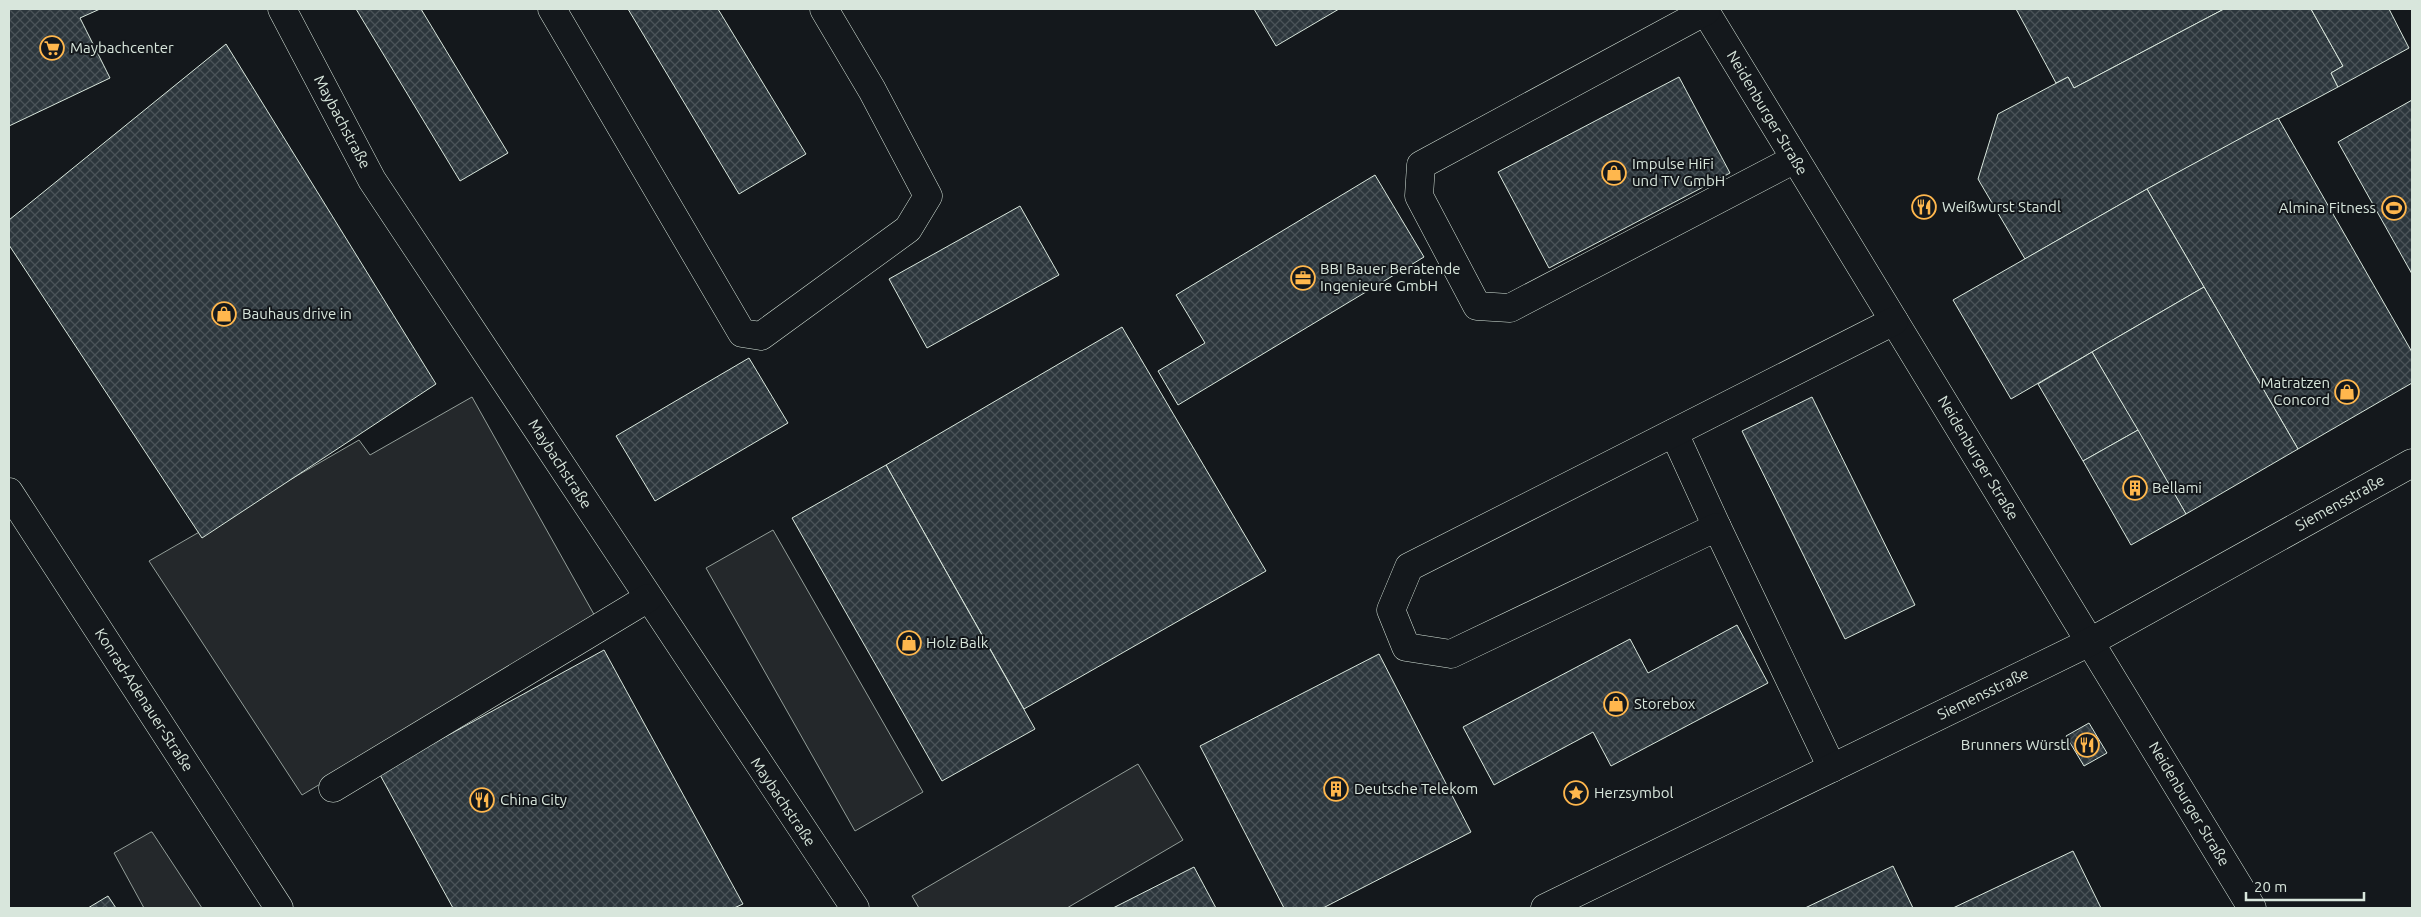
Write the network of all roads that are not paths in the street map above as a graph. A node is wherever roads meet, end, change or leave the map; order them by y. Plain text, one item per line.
1 (282, 9) edge
2 (552, 9) edge
3 (824, 9) edge
4 (1705, 10) edge
5 (1796, 159) junction
6 (1894, 321) junction
7 (1674, 433) junction
8 (2412, 463) edge
9 (9, 492) edge
10 (1717, 526) junction
11 (648, 598) junction
12 (2090, 642) junction
13 (1832, 768) junction
14 (333, 788) dead end
15 (1574, 902) edge
16 (279, 908) edge
17 (855, 908) edge
18 (1545, 908) edge
19 (2252, 908) edge

1 - 11 street, Maybachstraße
2 - 3 street
4 - 5 street, Neidenburger Straße
4 - 5 street
5 - 6 street, Neidenburger Straße
6 - 7 street
6 - 12 street, Neidenburger Straße
7 - 10 street
7 - 10 street
8 - 12 street, Siemensstraße
9 - 16 street, Konrad-Adenauer-Straße
10 - 13 street
11 - 14 street
11 - 17 street, Maybachstraße
12 - 13 street, Siemensstraße
12 - 19 street, Neidenburger Straße
13 - 15 street, Siemensstraße
15 - 18 street, Siemensstraße

